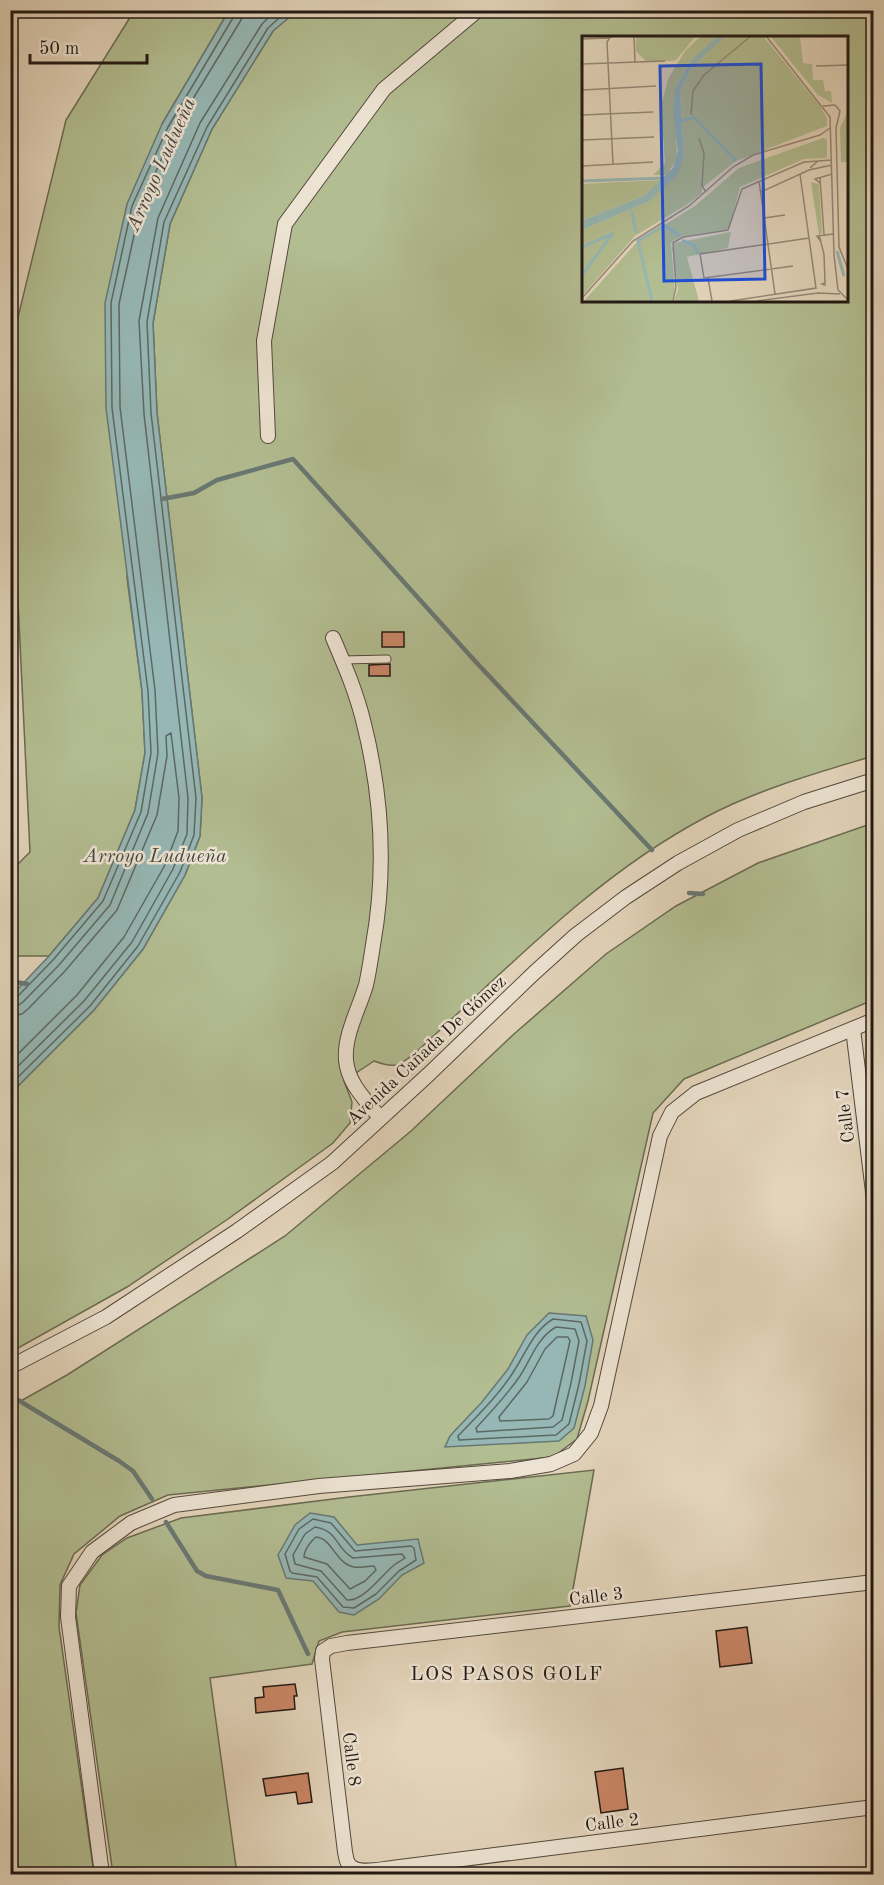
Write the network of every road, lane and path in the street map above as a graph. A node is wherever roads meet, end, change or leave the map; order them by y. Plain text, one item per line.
1 (478, 10) edge
2 (268, 436) dead end
3 (333, 638) dead end
4 (387, 659) dead end
5 (342, 660) junction
6 (873, 780) edge
7 (873, 1020) edge
8 (853, 1029) junction
9 (381, 1118) junction
10 (869, 1119) edge
11 (873, 1200) edge
12 (10, 1367) edge
13 (873, 1582) edge
14 (323, 1651) joint
15 (873, 1807) edge
16 (354, 1869) joint
17 (393, 1871) edge
18 (102, 1875) edge

1 - 2 street
3 - 5 street
4 - 5 lane
5 - 9 street
6 - 9 street, Avenida Cañada De Gómez
7 - 8 street
8 - 10 street, Calle 7
8 - 18 street
9 - 12 street, Avenida Cañada De Gómez
10 - 11 street, Calle 7
13 - 14 street, Calle 3
14 - 16 street, Calle 8
15 - 17 street, Calle 2
16 - 17 street, Calle 2

